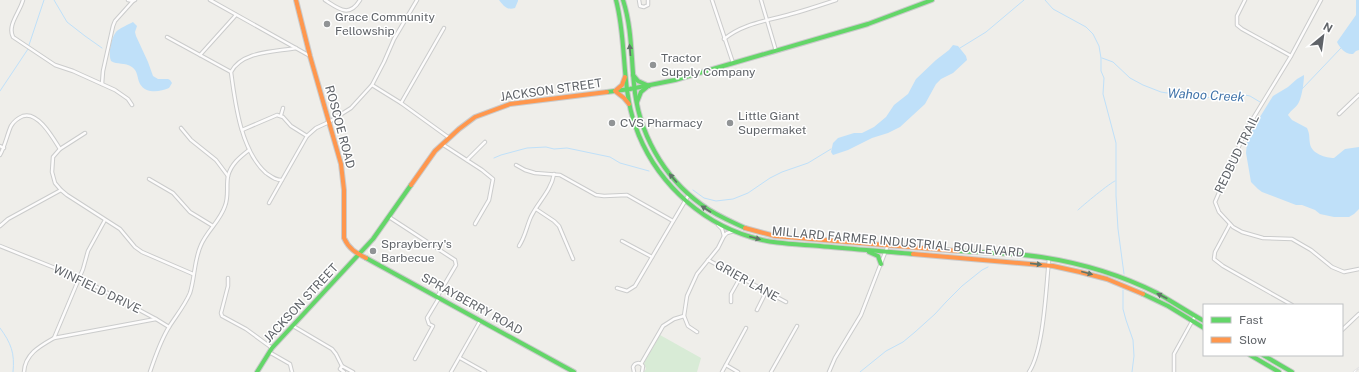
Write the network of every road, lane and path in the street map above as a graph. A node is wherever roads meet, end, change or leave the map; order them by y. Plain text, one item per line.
1 (23, 0) edge
2 (128, 0) edge
3 (210, 0) edge
4 (296, 0) edge
5 (325, 0) edge
6 (360, 0) edge
7 (417, 0) edge
8 (616, 0) edge
9 (623, 0) edge
10 (639, 0) edge
11 (648, 0) edge
12 (712, 0) edge
13 (761, 0) edge
14 (836, 0) edge
15 (932, 0) edge
16 (1245, 0) edge
17 (1321, 0) edge
18 (134, 1) edge
19 (236, 15) junction
20 (767, 19) junction
21 (444, 28) dead end
22 (167, 37) dead end
23 (724, 39) junction
24 (296, 48) junction
25 (776, 52) junction
26 (200, 55) junction
27 (310, 56) junction
28 (1291, 56) junction
29 (733, 63) junction
30 (231, 72) junction
31 (626, 74) junction
32 (633, 74) junction
33 (102, 84) junction
34 (372, 85) junction
35 (649, 86) junction
36 (634, 89) junction
37 (627, 90) junction
38 (615, 91) junction
39 (1359, 95) edge
40 (402, 103) junction
41 (132, 105) dead end
42 (637, 105) junction
43 (630, 106) junction
44 (283, 108) dead end
45 (1339, 114) dead end
46 (281, 116) junction
47 (328, 122) junction
48 (181, 128) dead end
49 (242, 130) junction
50 (85, 133) dead end
51 (307, 136) junction
52 (448, 137) junction
53 (485, 142) dead end
54 (441, 144) junction
55 (0, 146) edge
56 (4, 148) junction
57 (60, 149) junction
58 (249, 150) junction
59 (0, 155) edge
60 (467, 160) junction
61 (516, 164) dead end
62 (554, 174) junction
63 (228, 176) junction
64 (149, 179) dead end
65 (282, 180) junction
66 (61, 190) junction
67 (688, 196) junction
68 (685, 200) junction
69 (269, 203) dead end
70 (536, 209) junction
71 (389, 217) junction
72 (105, 220) junction
73 (673, 221) junction
74 (717, 223) junction
75 (475, 224) dead end
76 (1230, 224) junction
77 (0, 226) edge
78 (213, 226) junction
79 (734, 231) junction
80 (724, 236) junction
81 (622, 240) dead end
82 (888, 245) junction
83 (0, 246) edge
84 (519, 246) dead end
85 (859, 249) junction
86 (886, 251) junction
87 (359, 254) junction
88 (652, 257) junction
89 (573, 259) dead end
90 (1049, 259) junction
91 (708, 260) junction
92 (881, 264) junction
93 (1048, 266) junction
94 (1359, 269) edge
95 (193, 274) junction
96 (80, 278) junction
97 (228, 278) dead end
98 (740, 278) junction
99 (617, 288) dead end
100 (766, 292) junction
101 (438, 297) junction
102 (730, 302) dead end
103 (786, 302) dead end
104 (1290, 304) edge
105 (757, 310) dead end
106 (1359, 314) edge
107 (684, 316) junction
108 (1195, 316) junction
109 (156, 318) junction
110 (1203, 320) edge
111 (480, 321) junction
112 (1192, 321) junction
113 (293, 326) junction
114 (797, 326) dead end
115 (169, 327) junction
116 (1203, 327) edge
117 (746, 328) dead end
118 (1343, 329) edge
119 (698, 332) dead end
120 (54, 338) junction
121 (272, 348) junction
122 (269, 352) junction
123 (1252, 356) edge
124 (1265, 356) edge
125 (460, 358) junction
126 (415, 359) dead end
127 (641, 364) junction
128 (726, 365) junction
129 (342, 366) junction
130 (24, 372) edge
131 (150, 372) edge
132 (257, 372) edge
133 (292, 372) edge
134 (344, 372) edge
135 (353, 372) edge
136 (452, 372) edge
137 (485, 372) edge
138 (574, 372) edge
139 (634, 372) edge
140 (642, 372) edge
141 (722, 372) edge
142 (738, 372) edge
143 (771, 372) edge
144 (829, 372) edge
145 (1029, 372) edge
146 (1174, 372) edge
147 (1279, 372) edge
148 (1292, 372) edge

1 - 33 street
2 - 18 street
3 - 19 street
4 - 27 main road, ROSCOE ROAD
5 - 6 street
7 - 34 street
8 - 31 main road, MILLARD FARMER INDUSTRIAL BOULEVARD
32 -> 9 main road, MILLARD FARMER INDUSTRIAL BOULEVARD
10 - 11 street
12 - 23 street
13 - 20 street
14 - 20 street
15 - 25 main road, JACKSON STREET
16 - 28 street
17 - 28 street, REDBUD TRAIL
18 - 33 street
19 - 24 street
19 - 26 street
20 - 23 street
20 - 25 street
21 - 40 street
22 - 26 street
23 - 29 street
24 - 27 street
24 - 30 street
25 - 29 main road, JACKSON STREET
26 - 30 street
27 - 47 main road, ROSCOE ROAD
28 - 76 street, REDBUD TRAIL
29 - 35 main road, JACKSON STREET
30 - 49 street
31 - 37 main road, MILLARD FARMER INDUSTRIAL BOULEVARD
31 - 38 main road
32 - 35 main road
32 - 36 main road, MILLARD FARMER INDUSTRIAL BOULEVARD
33 - 41 street
34 - 40 street
34 - 47 street
35 - 36 main road, JACKSON STREET
35 - 42 main road
36 - 37 main road, JACKSON STREET
36 - 42 main road, MILLARD FARMER INDUSTRIAL BOULEVARD
37 - 38 main road, JACKSON STREET
37 - 43 main road, MILLARD FARMER INDUSTRIAL BOULEVARD
38 - 43 main road
38 - 52 main road, JACKSON STREET
39 - 45 street
40 - 52 street
67 -> 42 main road, MILLARD FARMER INDUSTRIAL BOULEVARD
43 - 68 main road, MILLARD FARMER INDUSTRIAL BOULEVARD
44 - 46 street
46 - 49 street
46 - 51 street
47 - 51 street
47 - 87 main road, ROSCOE ROAD
48 - 63 street
49 - 58 street
50 - 57 street
51 - 65 street
52 - 54 main road, JACKSON STREET
53 - 60 street
54 - 60 street
54 - 71 main road, JACKSON STREET
55 - 56 street
56 - 57 street
56 - 59 street
57 - 66 street
58 - 63 street
58 - 65 street
60 - 75 street
61 - 62 street
62 - 70 street
62 - 73 street
63 - 78 street
64 - 78 street
65 - 69 street
66 - 72 street
66 - 77 street
67 - 68 street
82 -> 67 main road, MILLARD FARMER INDUSTRIAL BOULEVARD
68 - 73 street
68 - 74 main road, MILLARD FARMER INDUSTRIAL BOULEVARD
70 - 84 street
70 - 89 street
71 - 87 main road, JACKSON STREET
71 - 101 street
72 - 95 street
72 - 96 street
73 - 88 street
74 - 79 main road, MILLARD FARMER INDUSTRIAL BOULEVARD
74 - 80 street
76 - 94 street, REDBUD TRAIL
76 - 104 street
78 - 95 street
79 - 80 street
79 -> 85 main road, MILLARD FARMER INDUSTRIAL BOULEVARD
80 - 91 street
81 - 88 street
82 - 86 street
82 - 90 main road, MILLARD FARMER INDUSTRIAL BOULEVARD
83 - 96 street, WINFIELD DRIVE
85 - 86 main road, MILLARD FARMER INDUSTRIAL BOULEVARD
85 - 92 main road
86 - 92 street
86 -> 93 main road, MILLARD FARMER INDUSTRIAL BOULEVARD
87 - 101 main road, SPRAYBERRY ROAD
87 - 113 main road, JACKSON STREET
88 - 99 street
90 - 93 street
108 -> 90 main road, MILLARD FARMER INDUSTRIAL BOULEVARD
91 - 98 street, GRIER LANE
91 - 107 street
92 - 144 street
93 -> 112 main road, MILLARD FARMER INDUSTRIAL BOULEVARD
93 - 145 street
95 - 115 street
96 - 109 street, WINFIELD DRIVE
96 - 120 street
97 - 121 street
98 - 100 street, GRIER LANE
98 - 102 street
100 - 103 street, GRIER LANE
100 - 105 street
101 - 111 main road, SPRAYBERRY ROAD
101 - 126 street
106 - 118 street
107 - 119 street
107 - 127 street
108 - 110 main road, MILLARD FARMER INDUSTRIAL BOULEVARD
108 - 112 street
109 - 115 street, WINFIELD DRIVE
109 - 120 street
111 - 125 street
111 - 138 main road, SPRAYBERRY ROAD
112 - 116 main road, MILLARD FARMER INDUSTRIAL BOULEVARD
112 - 146 street
113 - 121 main road, JACKSON STREET
113 - 129 street
114 - 143 street
115 - 131 street
117 - 128 street
120 - 130 street
121 - 122 main road, JACKSON STREET
122 - 132 main road, JACKSON STREET
122 - 133 street
123 - 147 main road
124 - 148 main road
125 - 136 street
125 - 137 street
127 - 139 street
127 - 140 street
128 - 141 street
128 - 142 street
129 - 134 street
129 - 135 street

